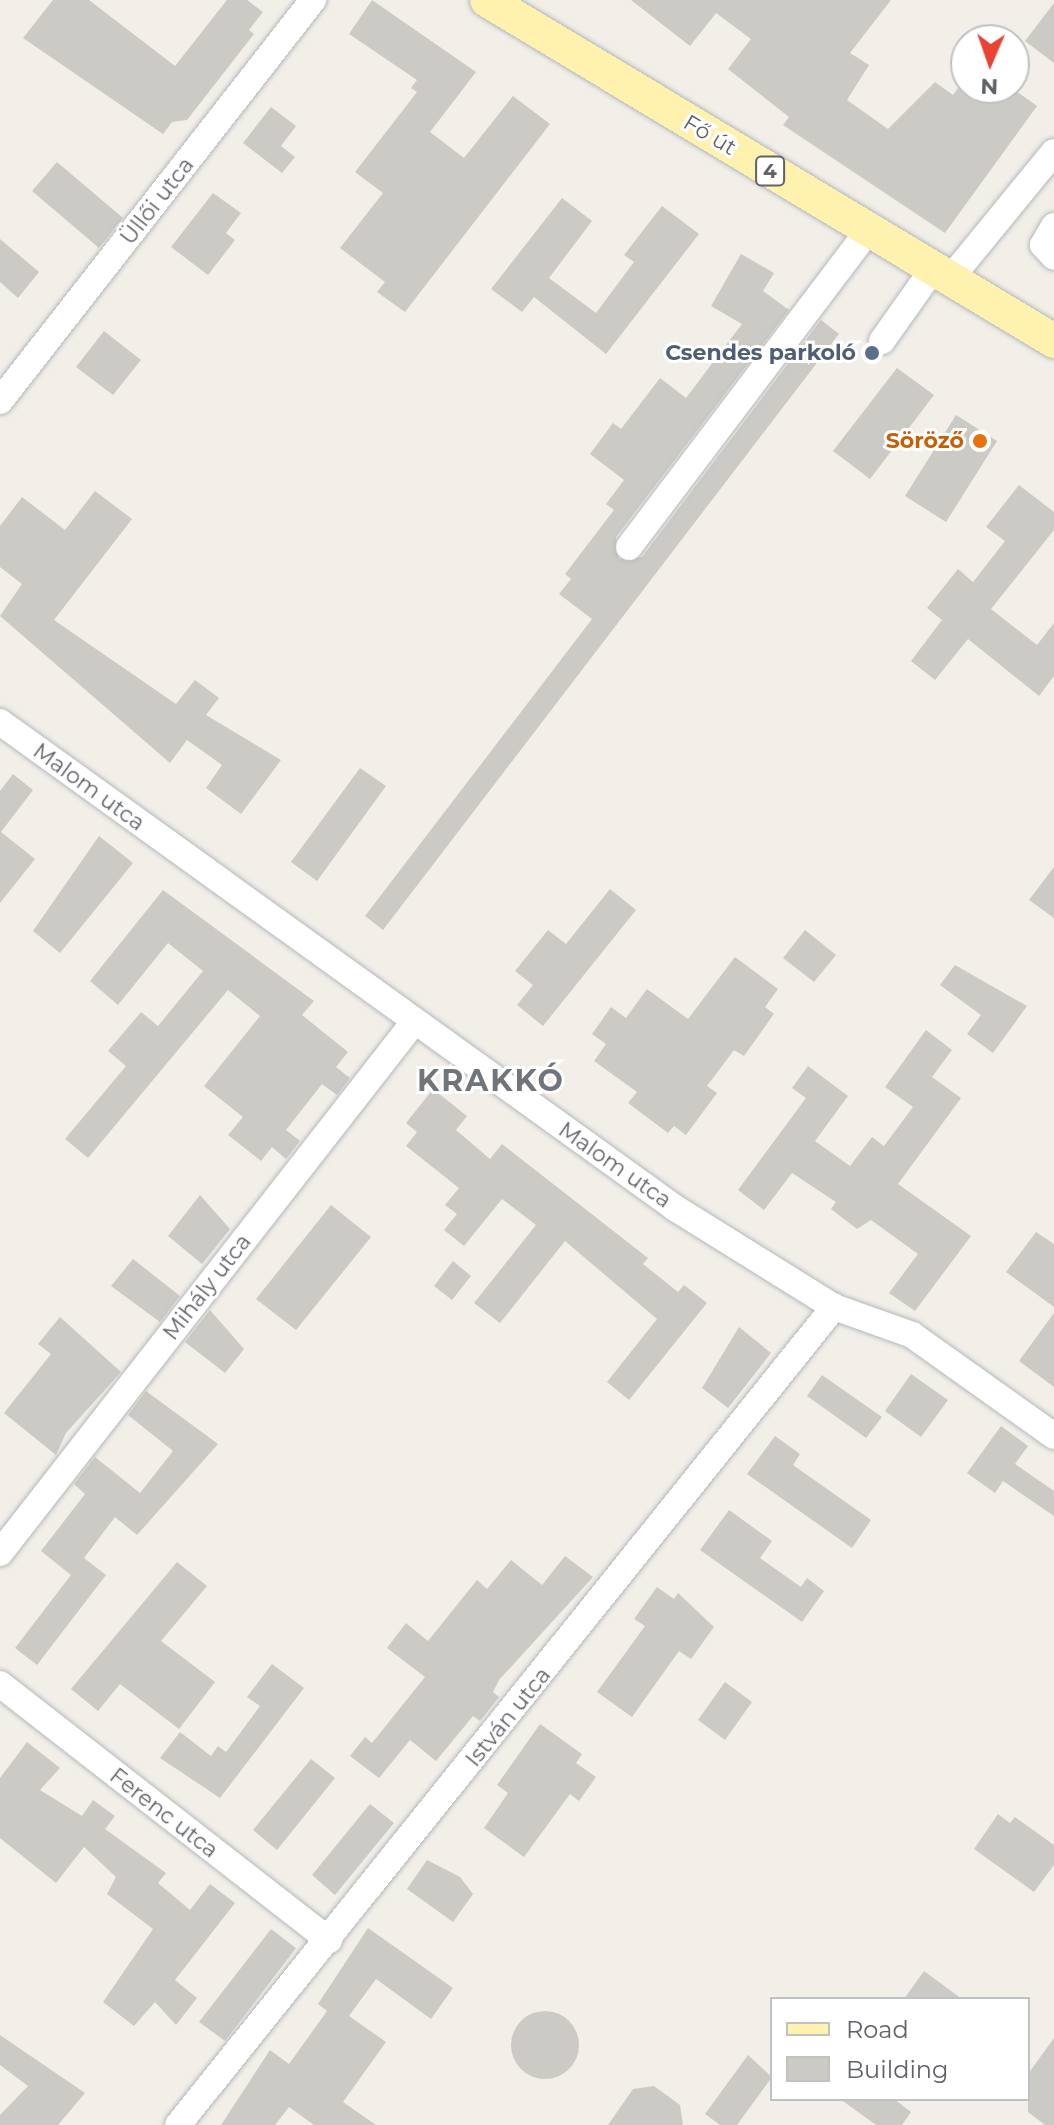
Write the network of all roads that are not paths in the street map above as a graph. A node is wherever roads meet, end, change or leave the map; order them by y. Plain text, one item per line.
1 (313, 0) edge
2 (487, 0) edge
3 (1054, 152) edge
4 (1054, 226) edge
5 (869, 230) junction
6 (1054, 257) edge
7 (942, 274) junction
8 (882, 341) dead end
9 (1054, 341) edge
10 (0, 401) edge
11 (629, 547) dead end
12 (0, 722) edge
13 (414, 1022) junction
14 (834, 1307) junction
15 (1054, 1436) edge
16 (0, 1553) edge
17 (0, 1684) edge
18 (329, 1940) junction
19 (178, 2125) edge

1 - 10 street, Üllői utca
2 - 5 main road, Fő út / 4
3 - 7 street
4 - 6 street
5 - 7 main road, Fő út / 4
5 - 11 street
7 - 8 street
7 - 9 main road, Fő út / 4
12 - 13 street, Malom utca
13 - 14 street, Malom utca
13 - 16 street, Mihály utca
14 - 15 street, Malom utca
14 - 18 street, István utca
17 - 18 street, Ferenc utca
18 - 19 street, István utca

